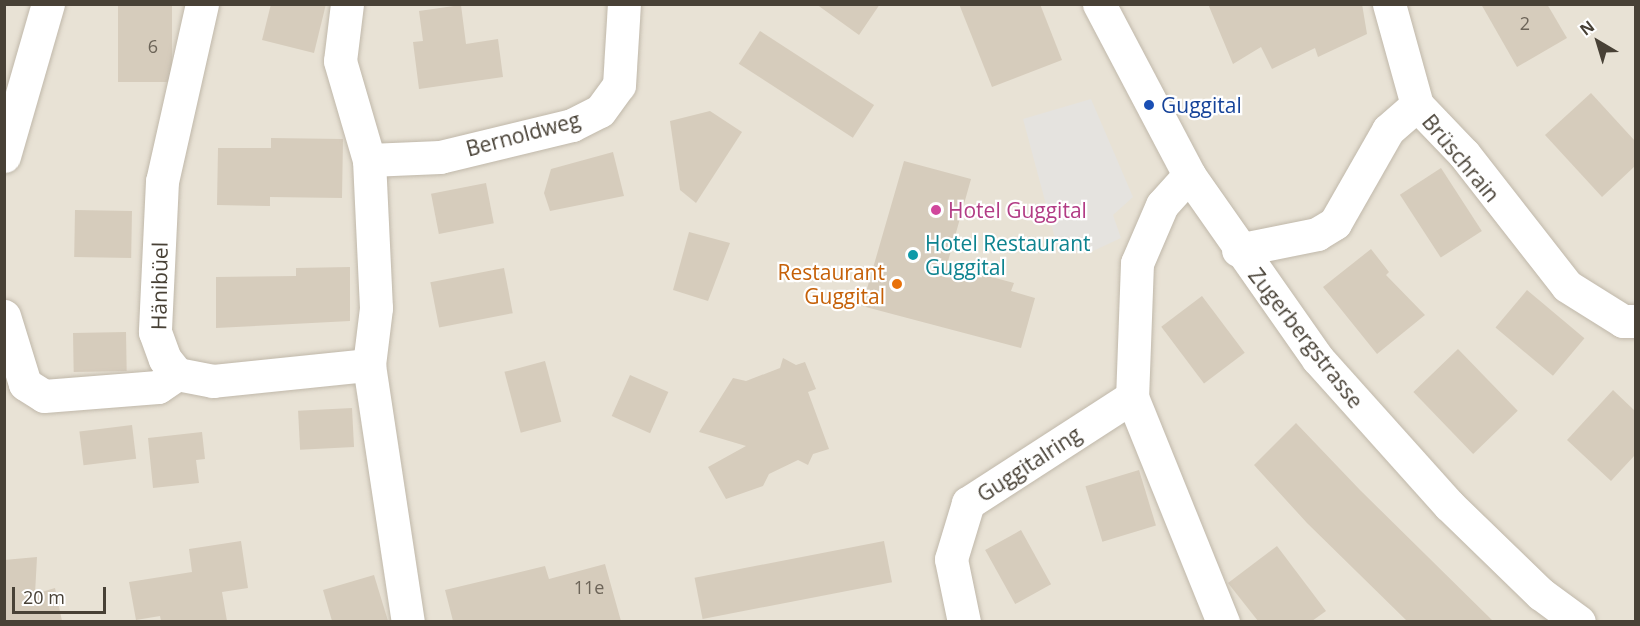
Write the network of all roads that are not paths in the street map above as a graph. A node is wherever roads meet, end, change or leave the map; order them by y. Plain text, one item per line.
1 (48, 4) edge
2 (202, 4) edge
3 (347, 4) edge
4 (624, 4) edge
5 (1099, 4) edge
6 (1389, 4) edge
7 (1417, 105) junction
8 (4, 156) edge
9 (369, 160) junction
10 (1189, 175) junction
11 (1238, 250) junction
12 (4, 316) edge
13 (1635, 321) edge
14 (369, 365) junction
15 (177, 374) junction
16 (1132, 397) junction
17 (408, 621) edge
18 (964, 621) edge
19 (1223, 621) edge
20 (1579, 621) edge

1 - 8 street
2 - 15 street, Hänibüel
3 - 9 street
4 - 9 street, Bernoldweg
5 - 10 street, Zugerbergstrasse
6 - 7 street
7 - 11 street, Brüschrain
7 - 13 street, Brüschrain
9 - 14 street
10 - 11 street, Zugerbergstrasse
10 - 16 street
11 - 20 street, Zugerbergstrasse
12 - 15 street
14 - 15 street
14 - 17 street
16 - 18 street, Guggitalring
16 - 19 street

